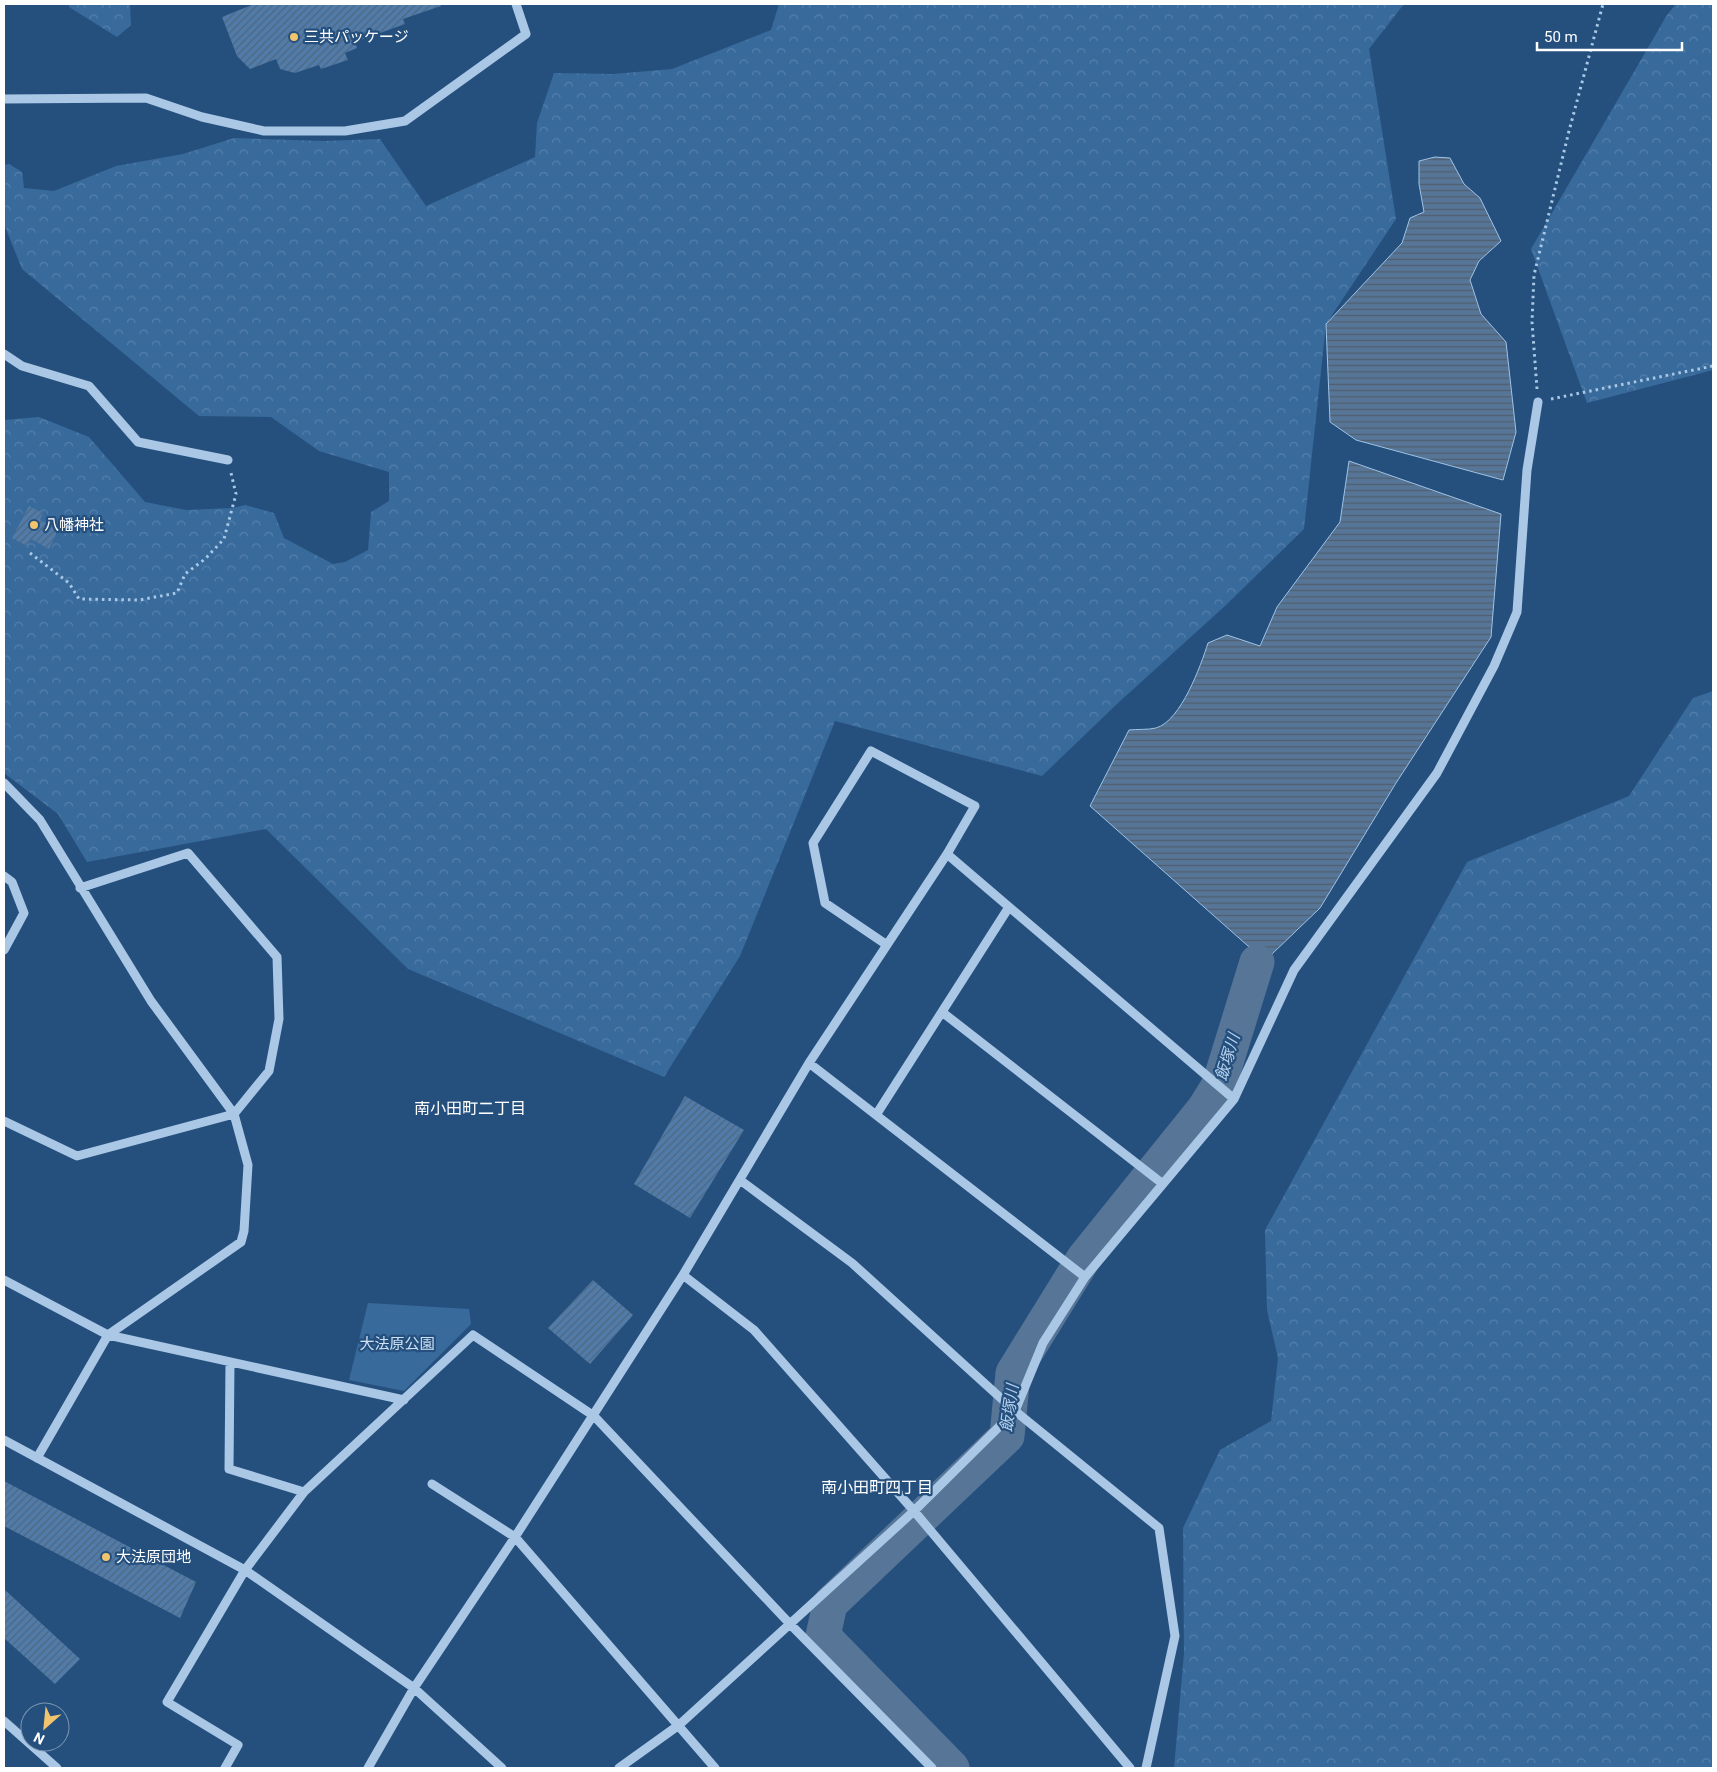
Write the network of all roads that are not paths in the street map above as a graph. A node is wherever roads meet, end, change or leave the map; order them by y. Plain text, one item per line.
1 (516, 4) edge
2 (4, 99) edge
3 (4, 354) edge
4 (1538, 402) road end
5 (228, 460) road end
6 (4, 783) edge
7 (947, 854) junction
8 (4, 876) edge
9 (80, 888) junction
10 (1009, 907) junction
11 (887, 944) junction
12 (4, 950) edge
13 (942, 1012) junction
14 (809, 1063) junction
15 (1234, 1099) junction
16 (234, 1114) junction
17 (876, 1115) junction
18 (4, 1120) edge
19 (740, 1180) junction
20 (1163, 1184) junction
21 (683, 1275) junction
22 (1085, 1277) junction
23 (4, 1280) edge
24 (108, 1335) junction
25 (230, 1362) junction
26 (404, 1400) junction
27 (1015, 1411) junction
28 (594, 1416) junction
29 (4, 1440) edge
30 (37, 1458) junction
31 (432, 1484) dead end
32 (304, 1492) junction
33 (914, 1511) junction
34 (515, 1536) junction
35 (245, 1570) junction
36 (790, 1624) junction
37 (414, 1688) junction
38 (4, 1721) edge
39 (679, 1724) junction
40 (57, 1768) edge
41 (225, 1768) edge
42 (368, 1768) edge
43 (502, 1768) edge
44 (619, 1768) edge
45 (715, 1768) edge
46 (932, 1768) edge
47 (1130, 1768) edge
48 (1146, 1768) edge

1 - 2 street
3 - 5 street
4 - 15 street
6 - 9 street
7 - 10 street
7 - 11 street
7 - 11 street
8 - 12 street
9 - 16 street
9 - 16 street
10 - 13 street
10 - 15 street
11 - 14 street
13 - 17 street
13 - 20 street
14 - 17 street
14 - 19 street
15 - 20 street
16 - 18 street
16 - 24 street
17 - 22 street
19 - 21 street
19 - 27 street
20 - 22 street
21 - 28 street
21 - 33 street
22 - 27 street
23 - 24 street
24 - 25 street
24 - 30 street
25 - 26 street
25 - 32 street
26 - 28 street
26 - 32 street
27 - 33 street
27 - 48 street
28 - 34 street
28 - 36 street
29 - 30 street
30 - 35 street
31 - 34 street
32 - 35 street
33 - 36 street
33 - 47 street
34 - 37 street
34 - 39 street
35 - 37 street
35 - 41 street
36 - 39 street
36 - 46 street
37 - 42 street
37 - 43 street
38 - 40 street
39 - 44 street
39 - 45 street

